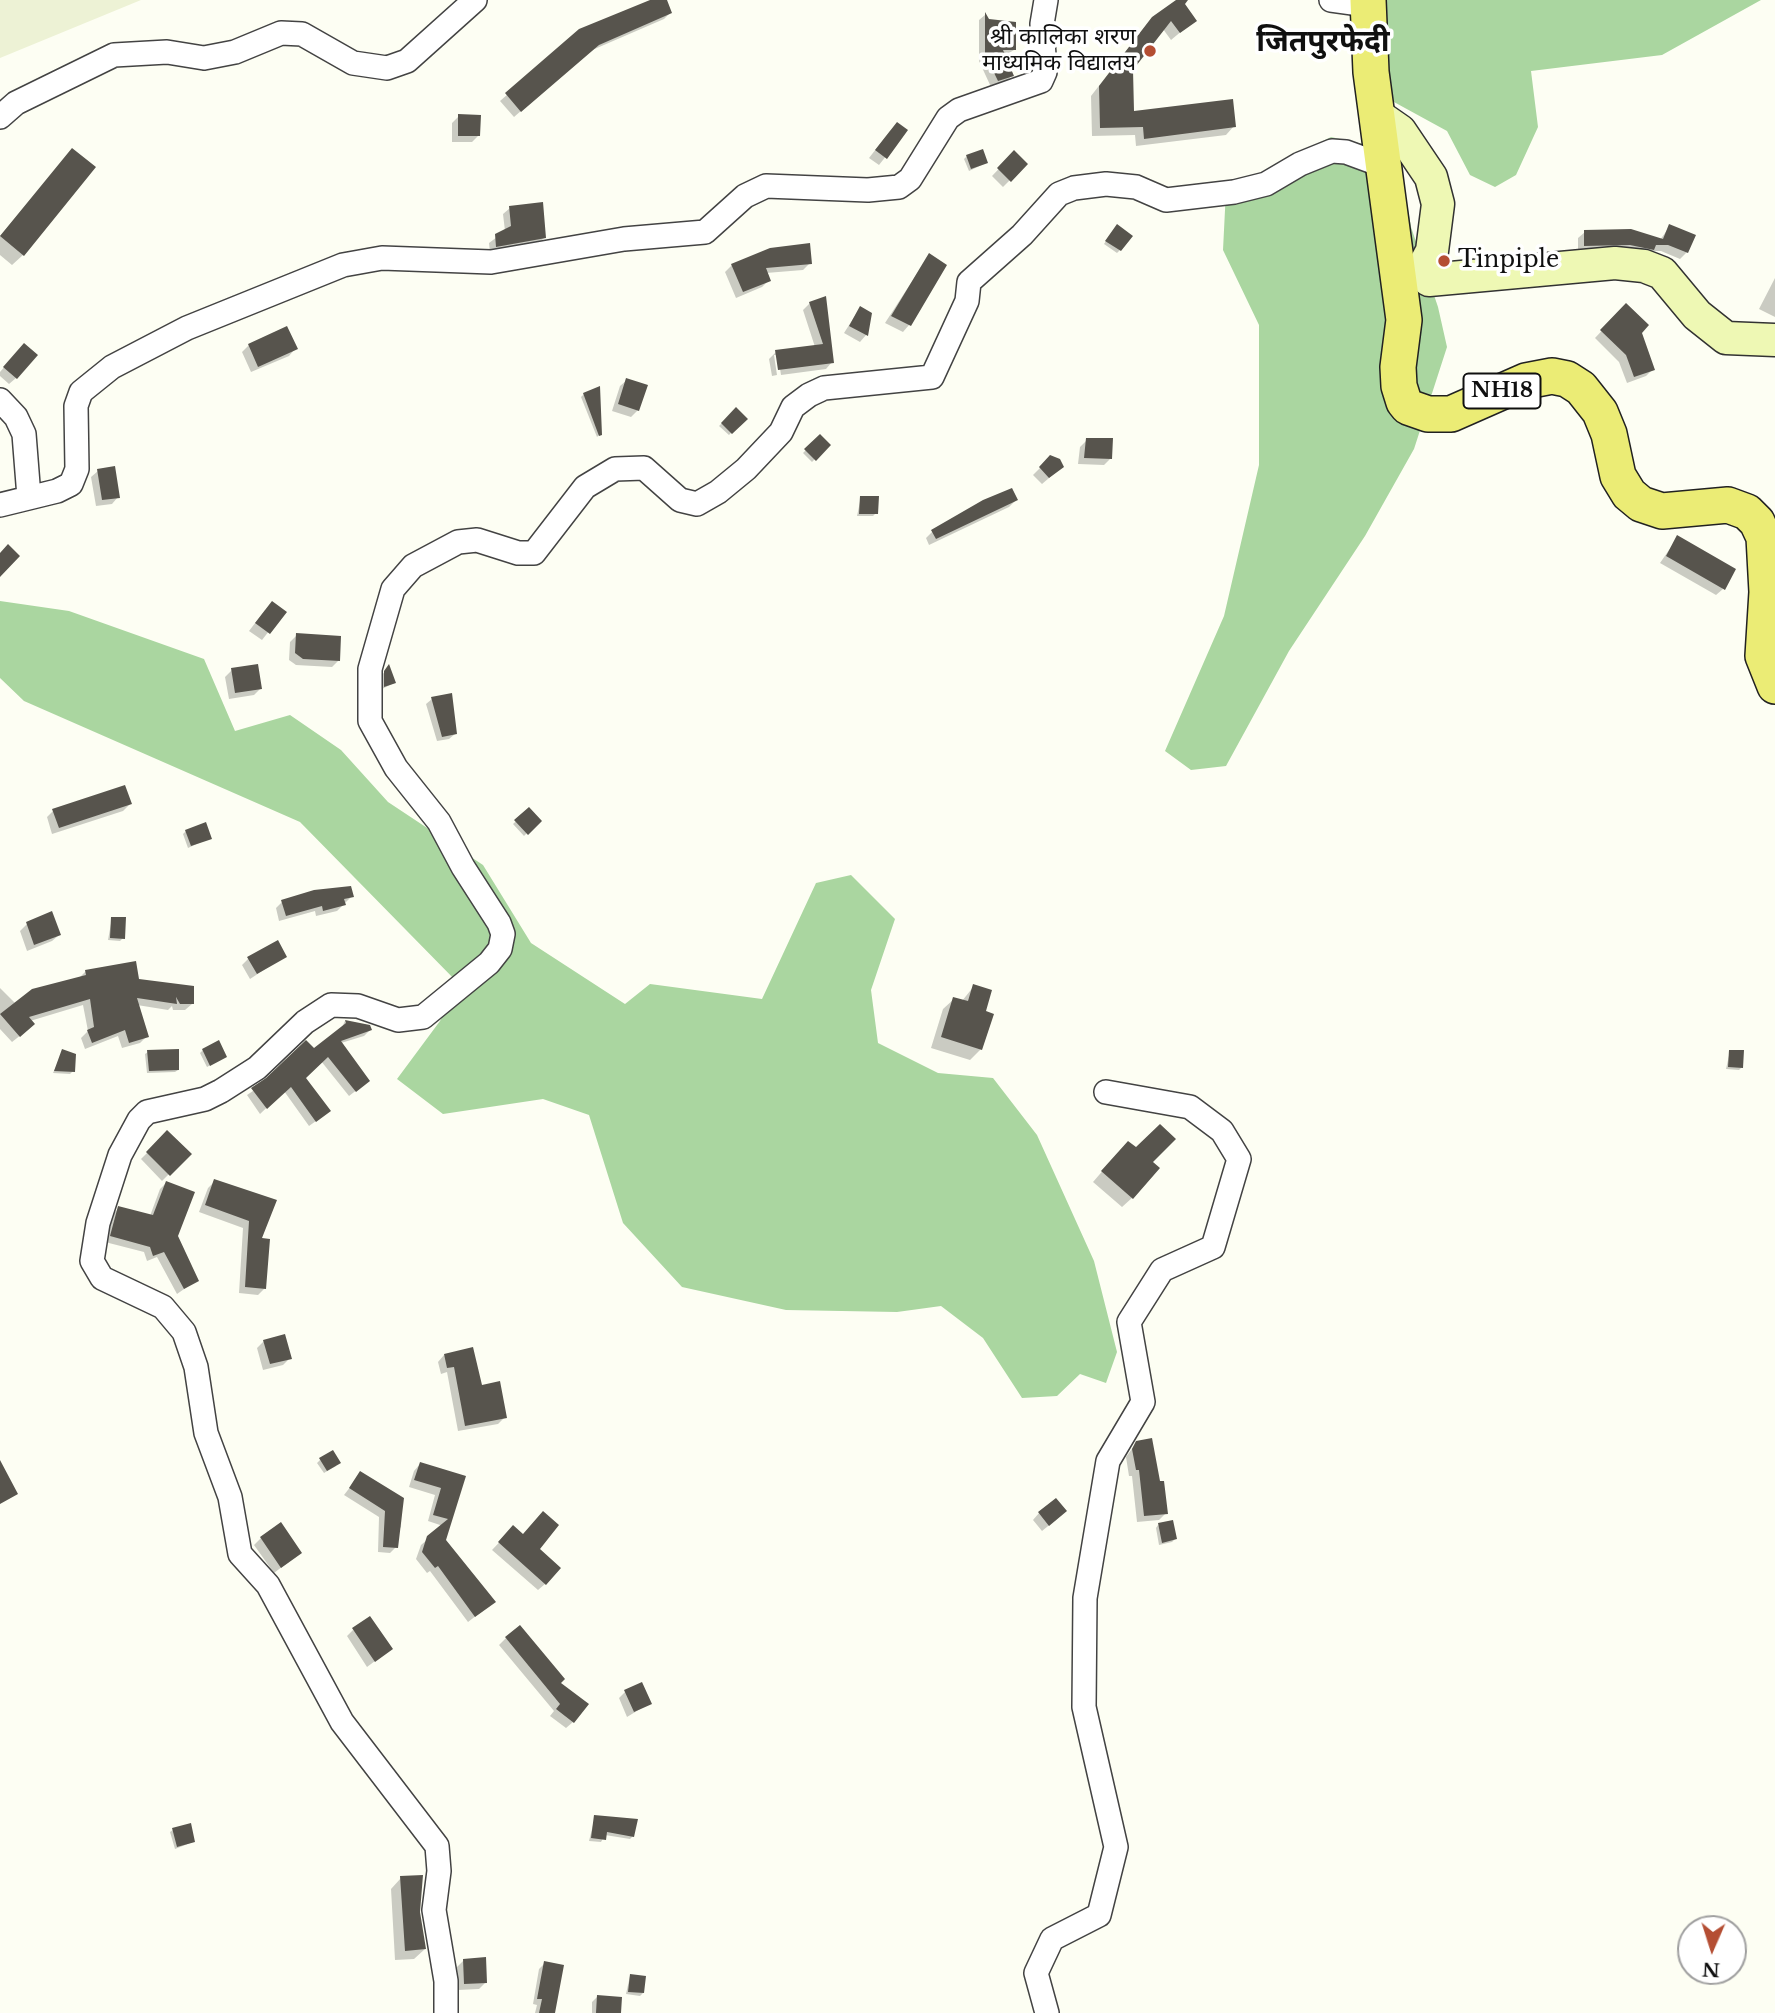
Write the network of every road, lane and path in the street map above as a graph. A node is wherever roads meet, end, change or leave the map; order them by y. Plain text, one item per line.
1 (475, 0) edge
2 (1046, 0) edge
3 (1331, 0) edge
4 (1367, 2) edge
5 (1377, 115) junction
6 (0, 117) edge
7 (1384, 166) junction
8 (1775, 340) edge
9 (0, 400) edge
10 (29, 497) junction
11 (0, 505) edge
12 (1775, 686) edge
13 (1106, 1092) dead end
14 (446, 2013) edge
15 (1047, 2013) edge

1 - 6 street
2 - 10 street
3 - 4 street
4 - 5 main road, NH18
5 - 7 main road, NH18
5 - 8 street
7 - 12 main road, NH18
7 - 14 street
9 - 10 street
10 - 11 street
13 - 15 street

